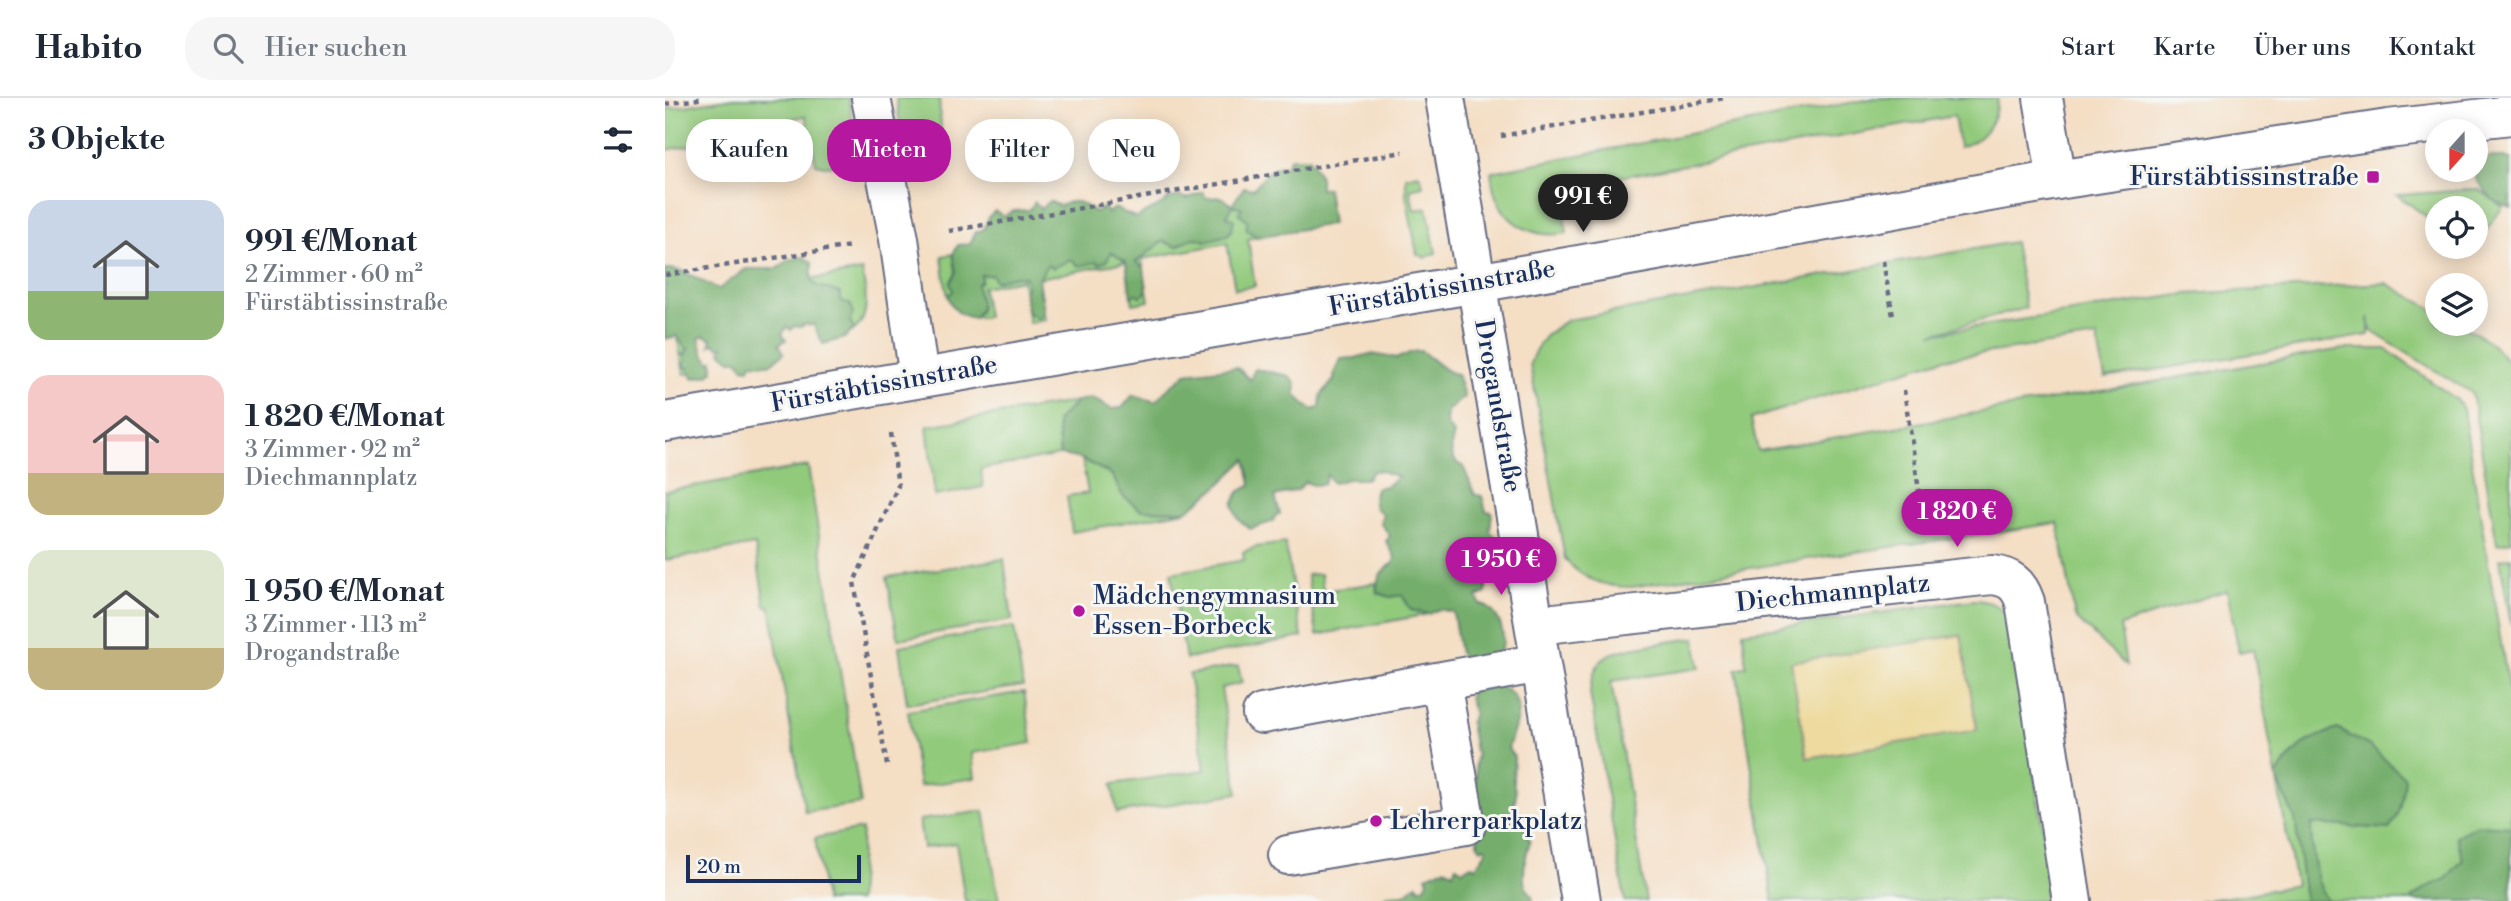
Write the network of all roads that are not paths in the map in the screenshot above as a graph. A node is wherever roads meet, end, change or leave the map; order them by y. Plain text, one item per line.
1 (871, 98) edge
2 (1445, 98) edge
3 (2043, 98) edge
4 (2511, 115) edge
5 (2057, 180) junction
6 (1477, 283) junction
7 (902, 381) junction
8 (665, 422) edge
9 (1536, 625) junction
10 (1540, 663) junction
11 (1441, 682) junction
12 (1262, 714) dead end
13 (1288, 855) dead end
14 (1581, 901) edge
15 (2072, 901) edge

1 - 7 street
2 - 6 street, Drogandstraße
3 - 5 street
4 - 5 street, Fürstäbtissinstraße
5 - 6 street, Fürstäbtissinstraße
6 - 7 street, Fürstäbtissinstraße
6 - 9 street, Drogandstraße
7 - 8 street, Fürstäbtissinstraße
9 - 10 street, Drogandstraße
9 - 15 street, Diechmannplatz
10 - 11 street
10 - 14 street, Drogandstraße
11 - 12 street
11 - 13 street

